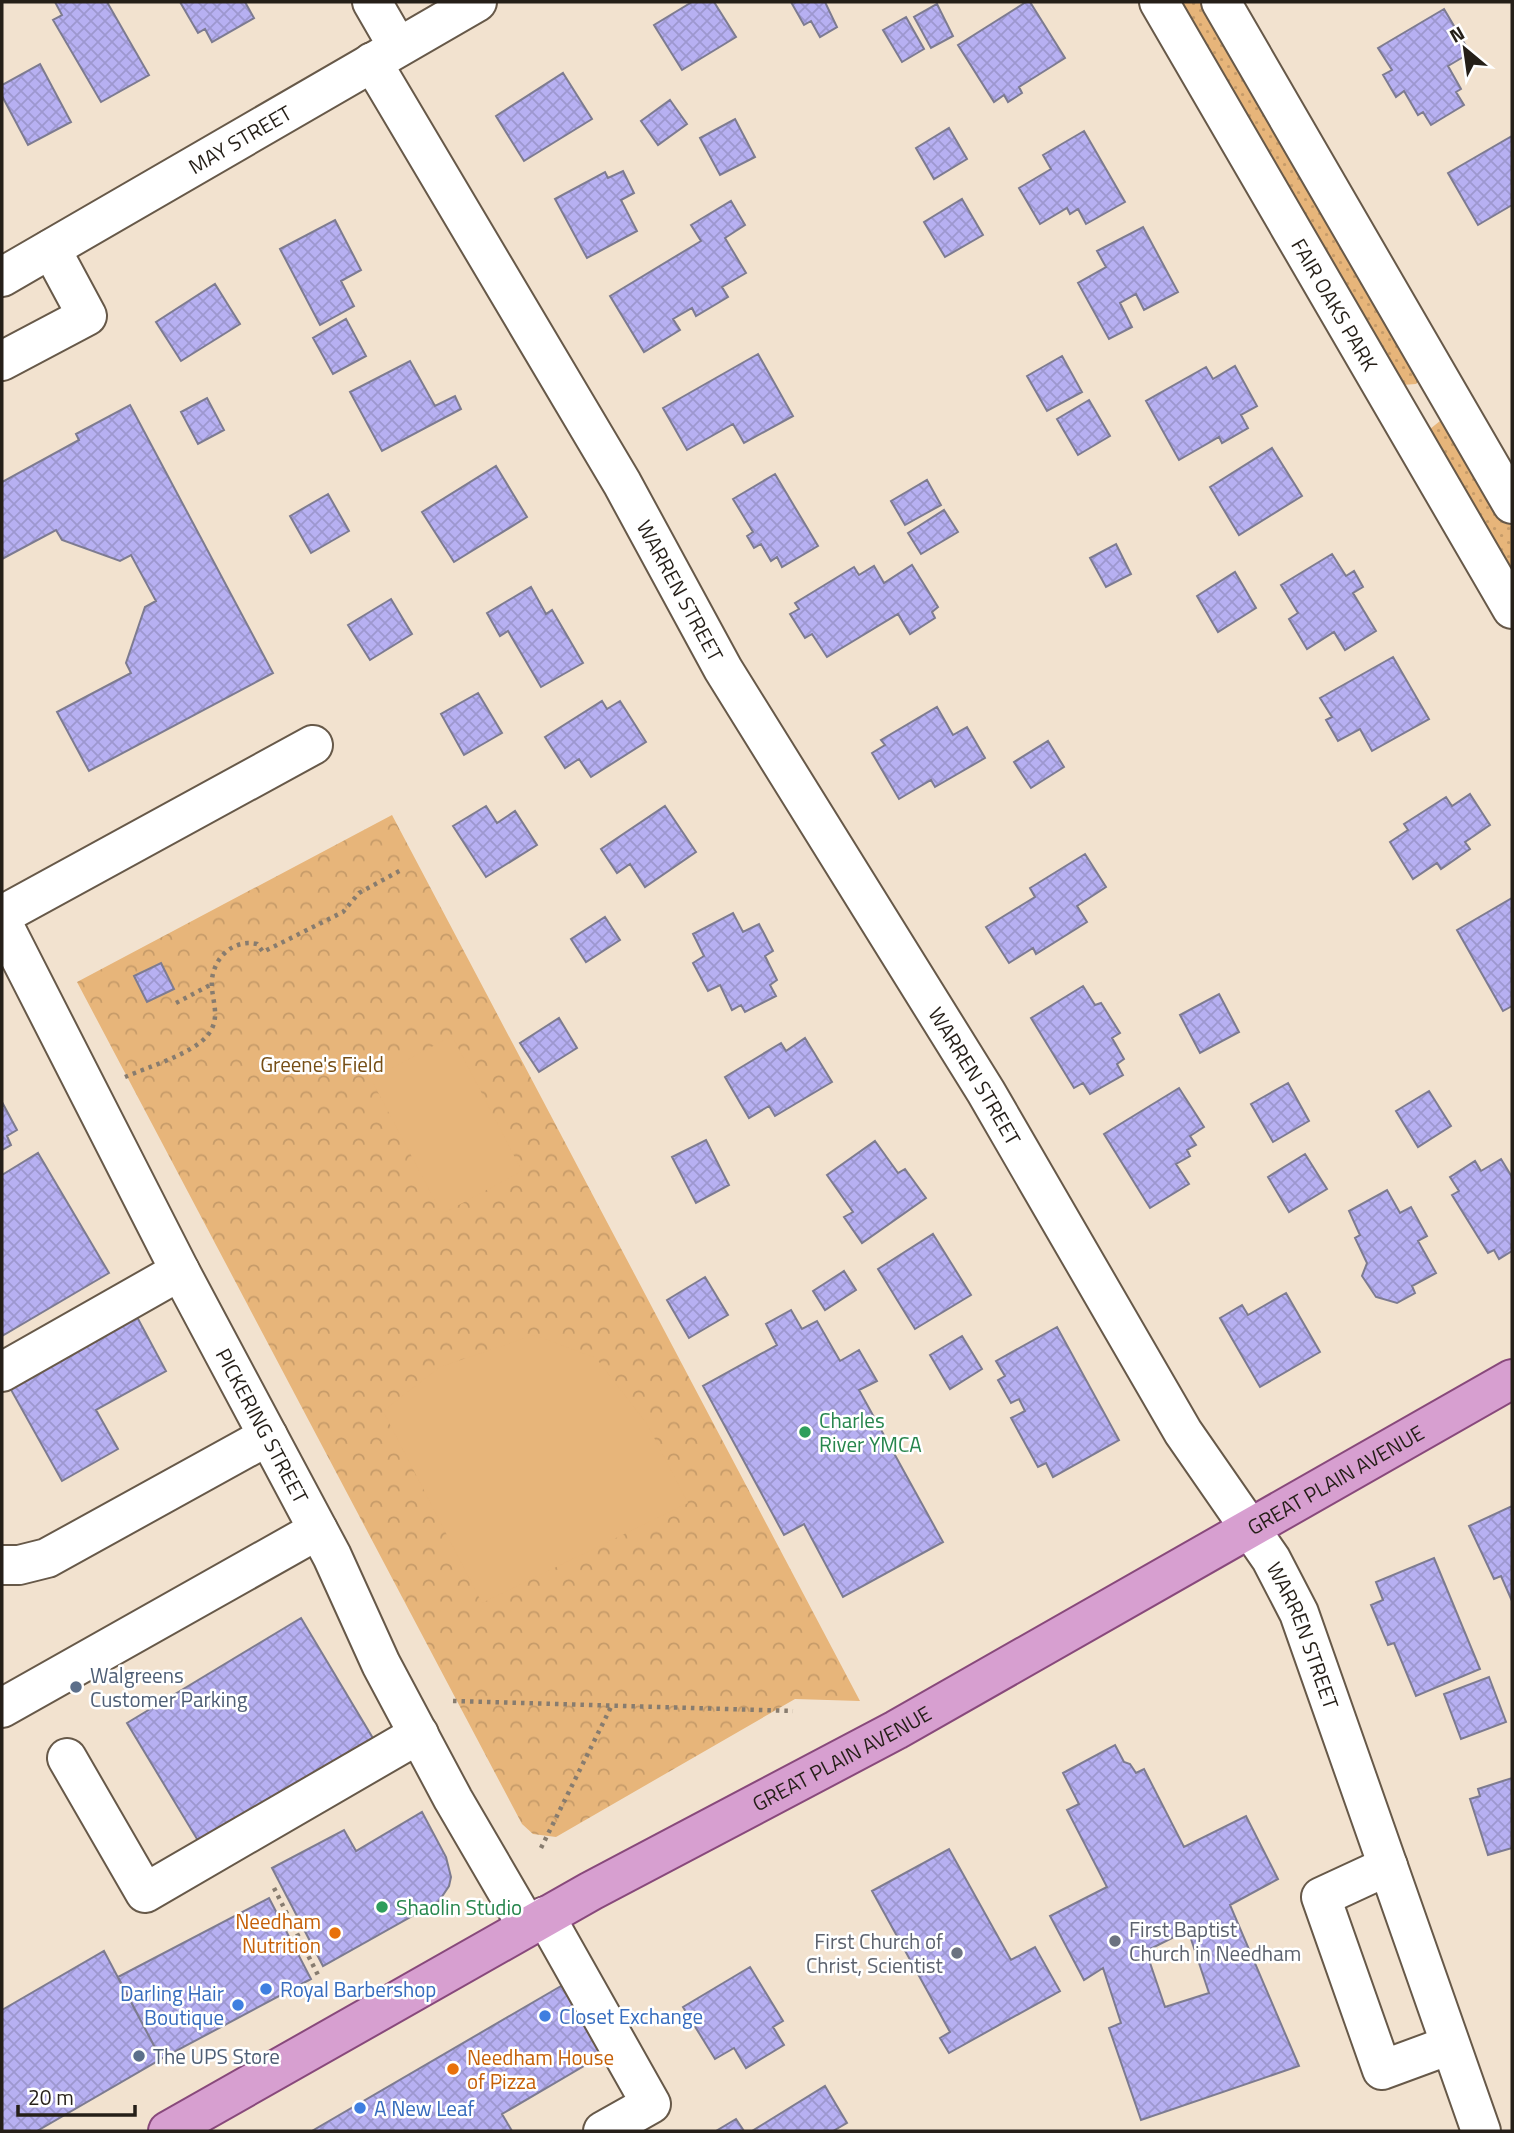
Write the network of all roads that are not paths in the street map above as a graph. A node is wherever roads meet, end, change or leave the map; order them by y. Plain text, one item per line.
1 (372, 2) edge
2 (477, 2) edge
3 (1159, 2) edge
4 (1221, 2) edge
5 (385, 55) junction
6 (51, 249) junction
7 (2, 277) edge
8 (2, 361) edge
9 (1447, 391) junction
10 (1401, 417) junction
11 (1512, 504) edge
12 (1512, 608) edge
13 (313, 745) dead end
14 (2, 915) edge
15 (2, 922) edge
16 (15, 982) edge
17 (180, 1271) junction
18 (2, 1372) edge
19 (1512, 1379) edge
20 (268, 1436) junction
21 (1250, 1529) junction
22 (318, 1530) junction
23 (2, 1565) edge
24 (2, 1708) edge
25 (419, 1734) junction
26 (67, 1758) dead end
27 (1388, 1866) junction
28 (536, 1921) junction
29 (1450, 2045) junction
30 (168, 2131) edge
31 (603, 2131) edge
32 (1481, 2131) edge

1 - 5 street, WARREN STREET
2 - 5 street, MAY STREET
3 - 10 street, FAIR OAKS PARK
4 - 9 street
5 - 6 street, MAY STREET
5 - 21 street, WARREN STREET
6 - 7 street, MAY STREET
6 - 8 street
9 - 10 street
9 - 11 street
10 - 12 street, FAIR OAKS PARK
13 - 14 street
15 - 16 street, PICKERING STREET
16 - 17 street, PICKERING STREET
17 - 18 street
17 - 20 street, PICKERING STREET
19 - 21 main road, GREAT PLAIN AVENUE
20 - 22 street, PICKERING STREET
20 - 23 street
21 - 27 street, WARREN STREET
21 - 28 main road, GREAT PLAIN AVENUE
22 - 24 street
22 - 25 street, PICKERING STREET
25 - 26 street
25 - 28 street, PICKERING STREET
27 - 29 street, WARREN STREET
27 - 29 street
28 - 30 main road, GREAT PLAIN AVENUE
28 - 31 street, PICKERING STREET
29 - 32 street, WARREN STREET

